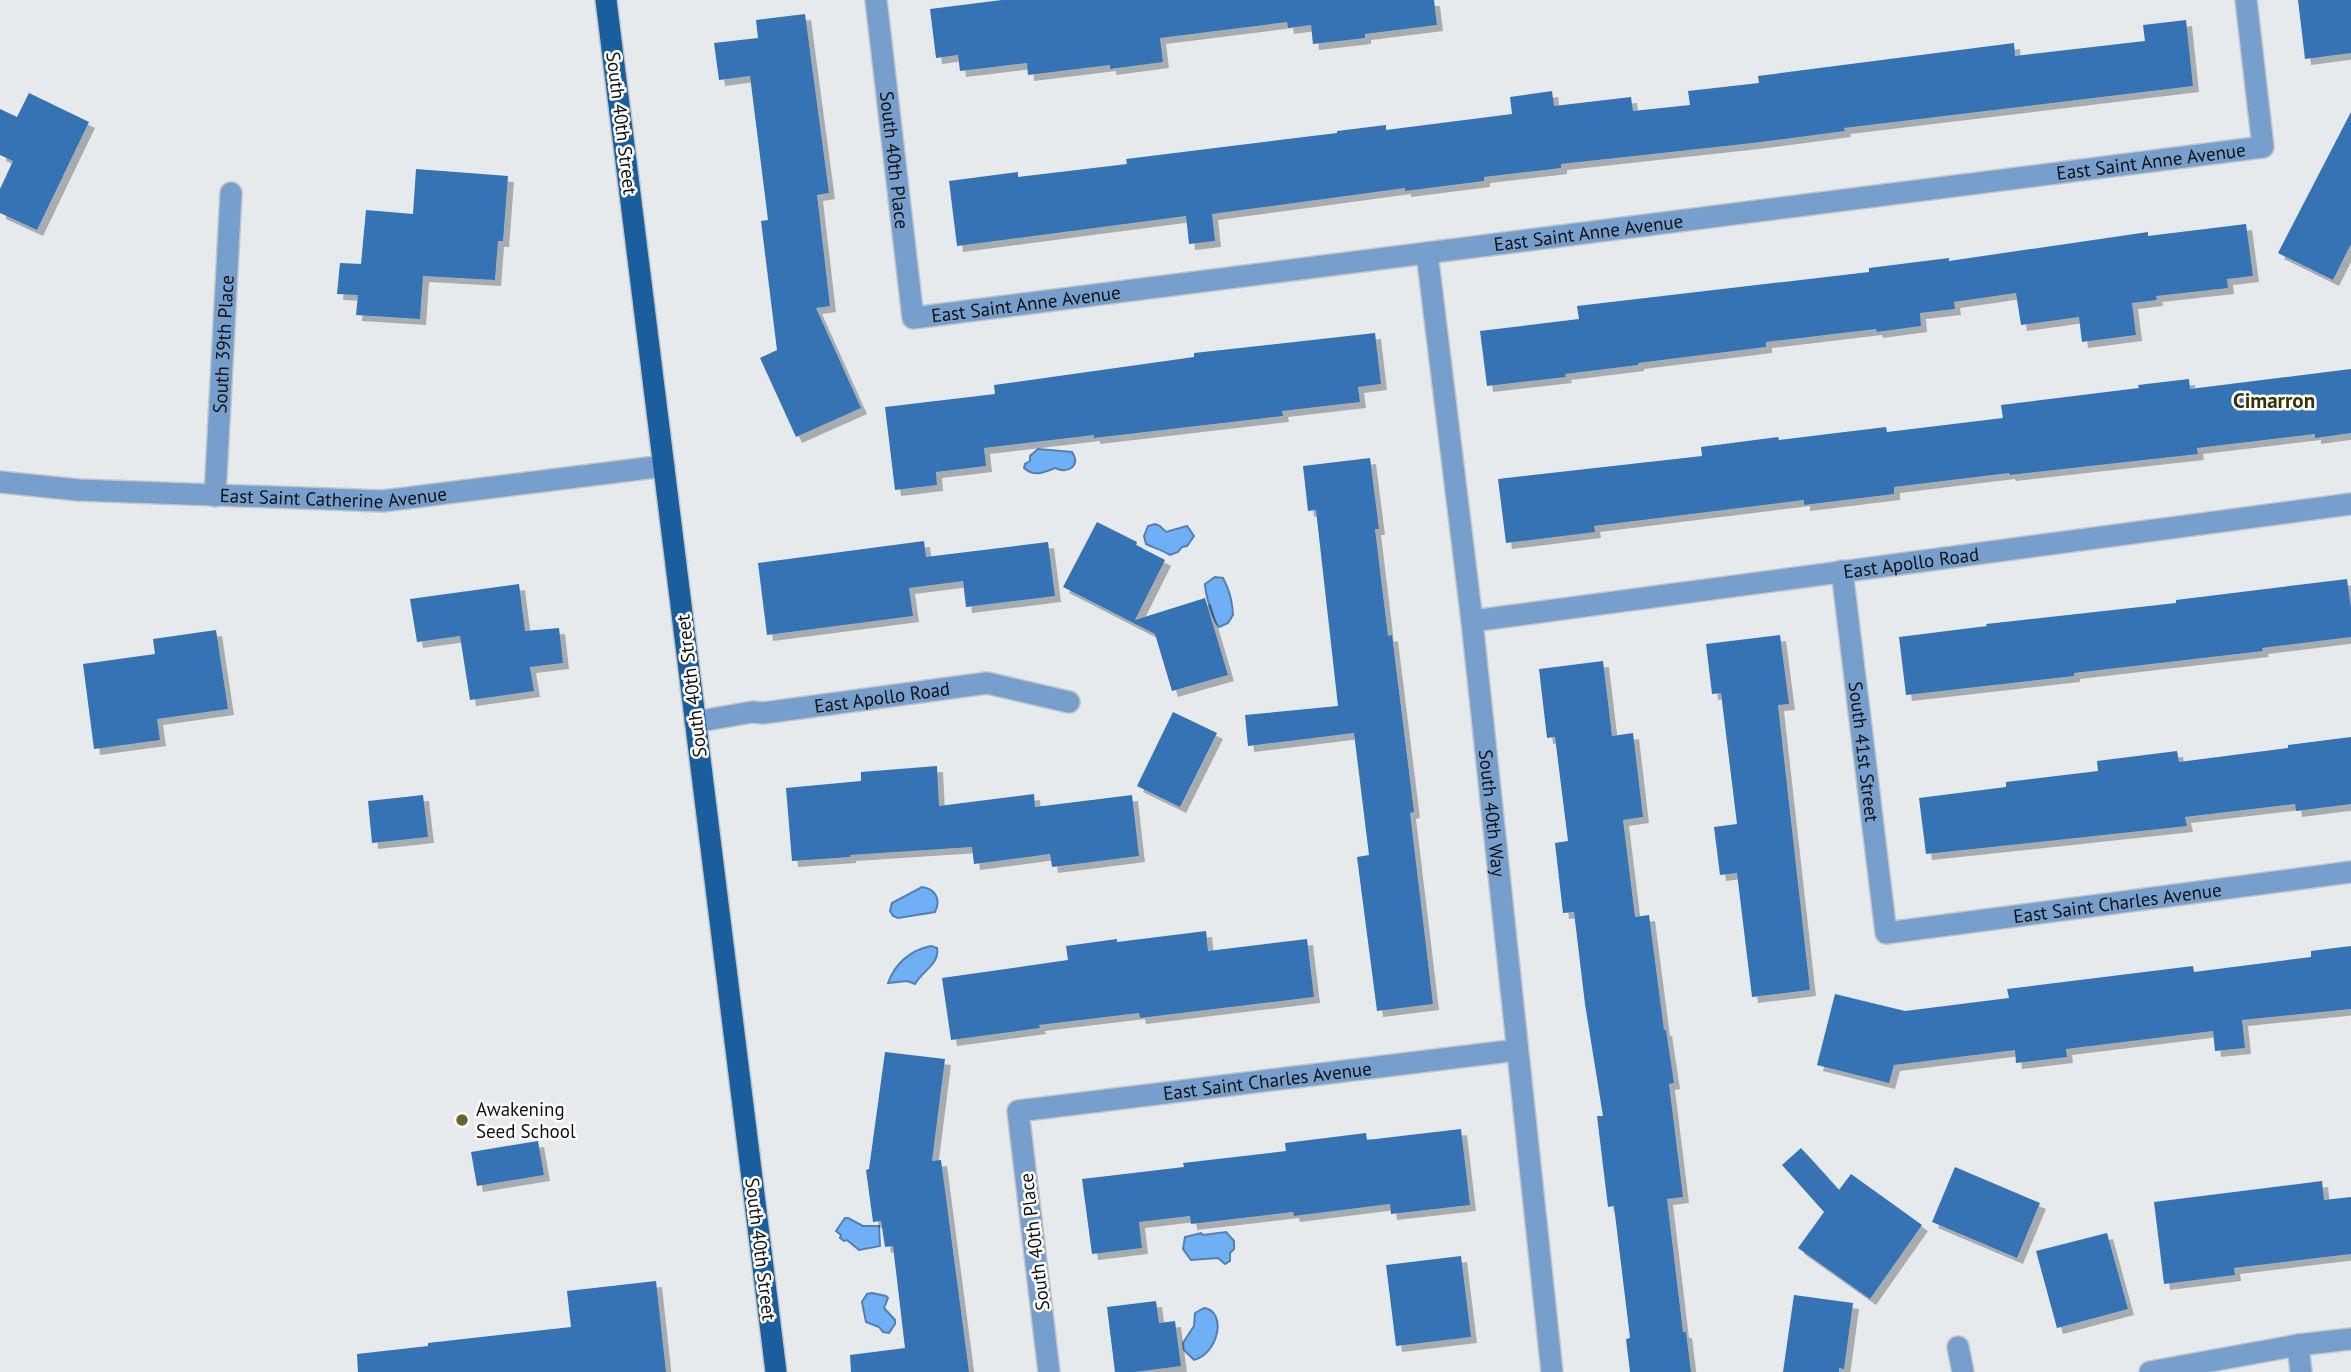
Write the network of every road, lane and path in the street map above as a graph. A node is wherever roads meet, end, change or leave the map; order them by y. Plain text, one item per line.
1 (606, 0) edge
2 (876, 0) edge
3 (2246, 0) edge
4 (231, 193) dead end
5 (1427, 253) junction
6 (913, 318) joint
7 (664, 466) junction
8 (0, 482) edge
9 (215, 496) junction
10 (2351, 505) edge
11 (1842, 571) junction
12 (1472, 621) junction
13 (1069, 702) dead end
14 (695, 722) junction
15 (2351, 872) edge
16 (1886, 933) joint
17 (1517, 1050) junction
18 (1018, 1111) joint
19 (2351, 1339) edge
20 (2298, 1345) junction
21 (1958, 1347) dead end
22 (776, 1372) edge
23 (1049, 1372) edge
24 (1552, 1372) edge
25 (1964, 1372) edge
26 (2150, 1372) edge
27 (2301, 1372) edge

1 - 7 main road, South 40th Street
2 - 6 street, South 40th Place
3 - 5 street, East Saint Anne Avenue
4 - 9 street, South 39th Place
5 - 6 street, East Saint Anne Avenue
5 - 12 street, South 40th Way
7 - 9 street, East Saint Catherine Avenue
7 - 14 main road, South 40th Street
8 - 9 street, East Saint Catherine Avenue
10 - 11 street, East Apollo Road
11 - 12 street, East Apollo Road
11 - 16 street, South 41st Street
12 - 17 street, South 40th Way
13 - 14 street, East Apollo Road
14 - 22 main road, South 40th Street
15 - 16 street, East Saint Charles Avenue
17 - 18 street, East Saint Charles Avenue
17 - 24 street, South 40th Way
18 - 23 street, South 40th Place
19 - 20 street
20 - 26 street
20 - 27 street
21 - 25 street

